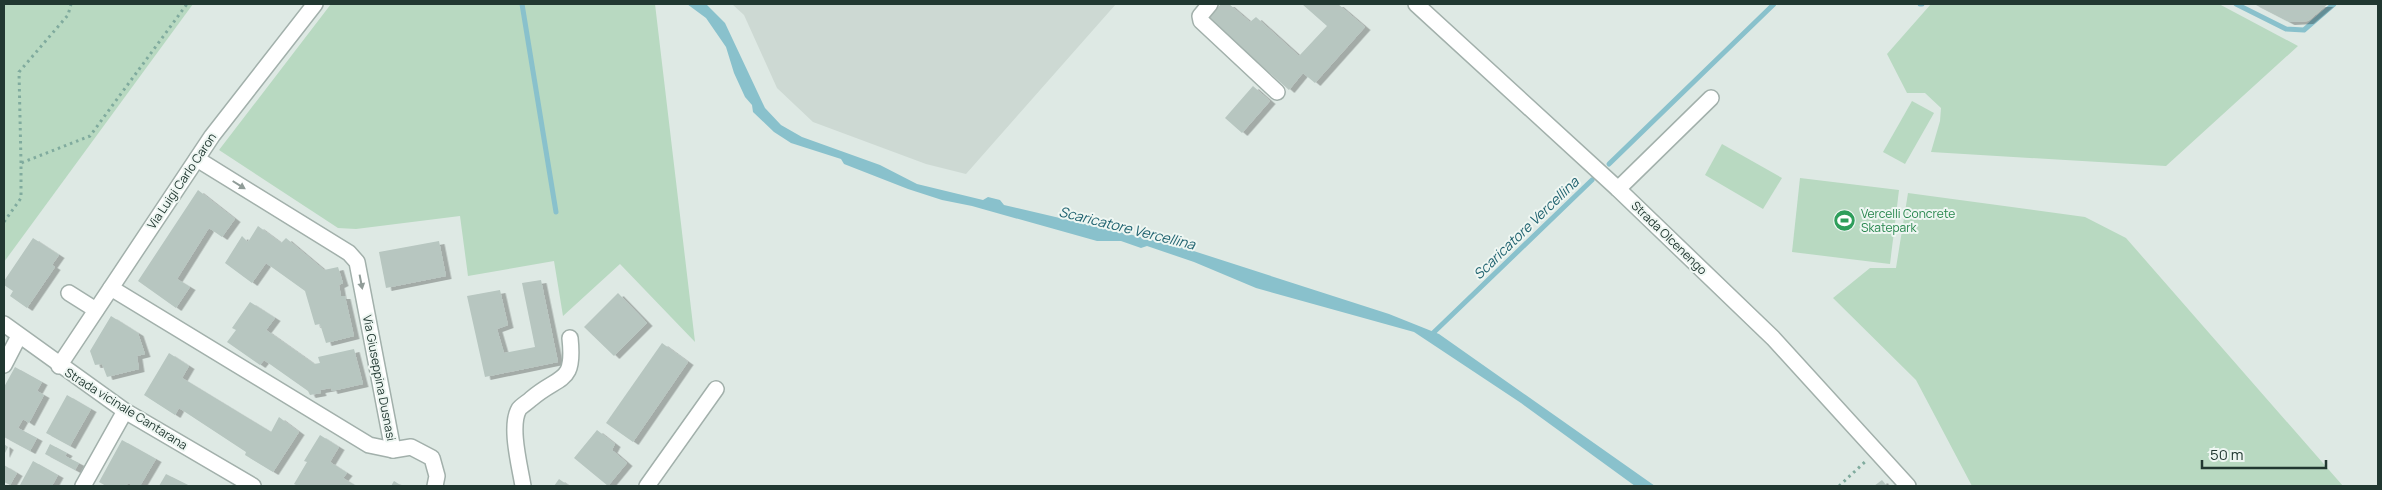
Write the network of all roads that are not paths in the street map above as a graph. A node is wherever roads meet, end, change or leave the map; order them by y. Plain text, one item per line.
1 (315, 4) edge
2 (1210, 4) edge
3 (1416, 4) edge
4 (1277, 92) dead end
5 (1711, 98) dead end
6 (197, 159) junction
7 (1618, 189) junction
8 (111, 288) junction
9 (69, 294) dead end
10 (96, 310) junction
11 (4, 324) edge
12 (19, 336) junction
13 (570, 338) dead end
14 (4, 365) edge
15 (59, 366) junction
16 (716, 389) dead end
17 (126, 411) junction
18 (393, 450) junction
19 (83, 486) edge
20 (252, 486) edge
21 (435, 486) edge
22 (523, 486) edge
23 (646, 486) edge
24 (1908, 486) edge

1 - 6 street, Via Luigi Carlo Caron
2 - 4 street
3 - 7 street, Strada Olcenengo
5 - 7 street
6 - 8 street, Via Luigi Carlo Caron
6 -> 18 street, Via Giuseppina Dusnasi
7 - 24 street, Strada Olcenengo
8 - 10 street, Via Luigi Carlo Caron
8 - 18 street, Via Giuseppina Dusnasi
9 - 10 street
10 - 15 street, Via Luigi Carlo Caron
11 - 12 street, Strada vicinale Cantarana
12 - 14 street
12 - 15 street, Strada vicinale Cantarana
13 - 22 street
15 - 17 street, Strada vicinale Cantarana
16 - 23 street
17 - 19 street
17 - 20 street, Strada vicinale Cantarana
18 - 21 street

